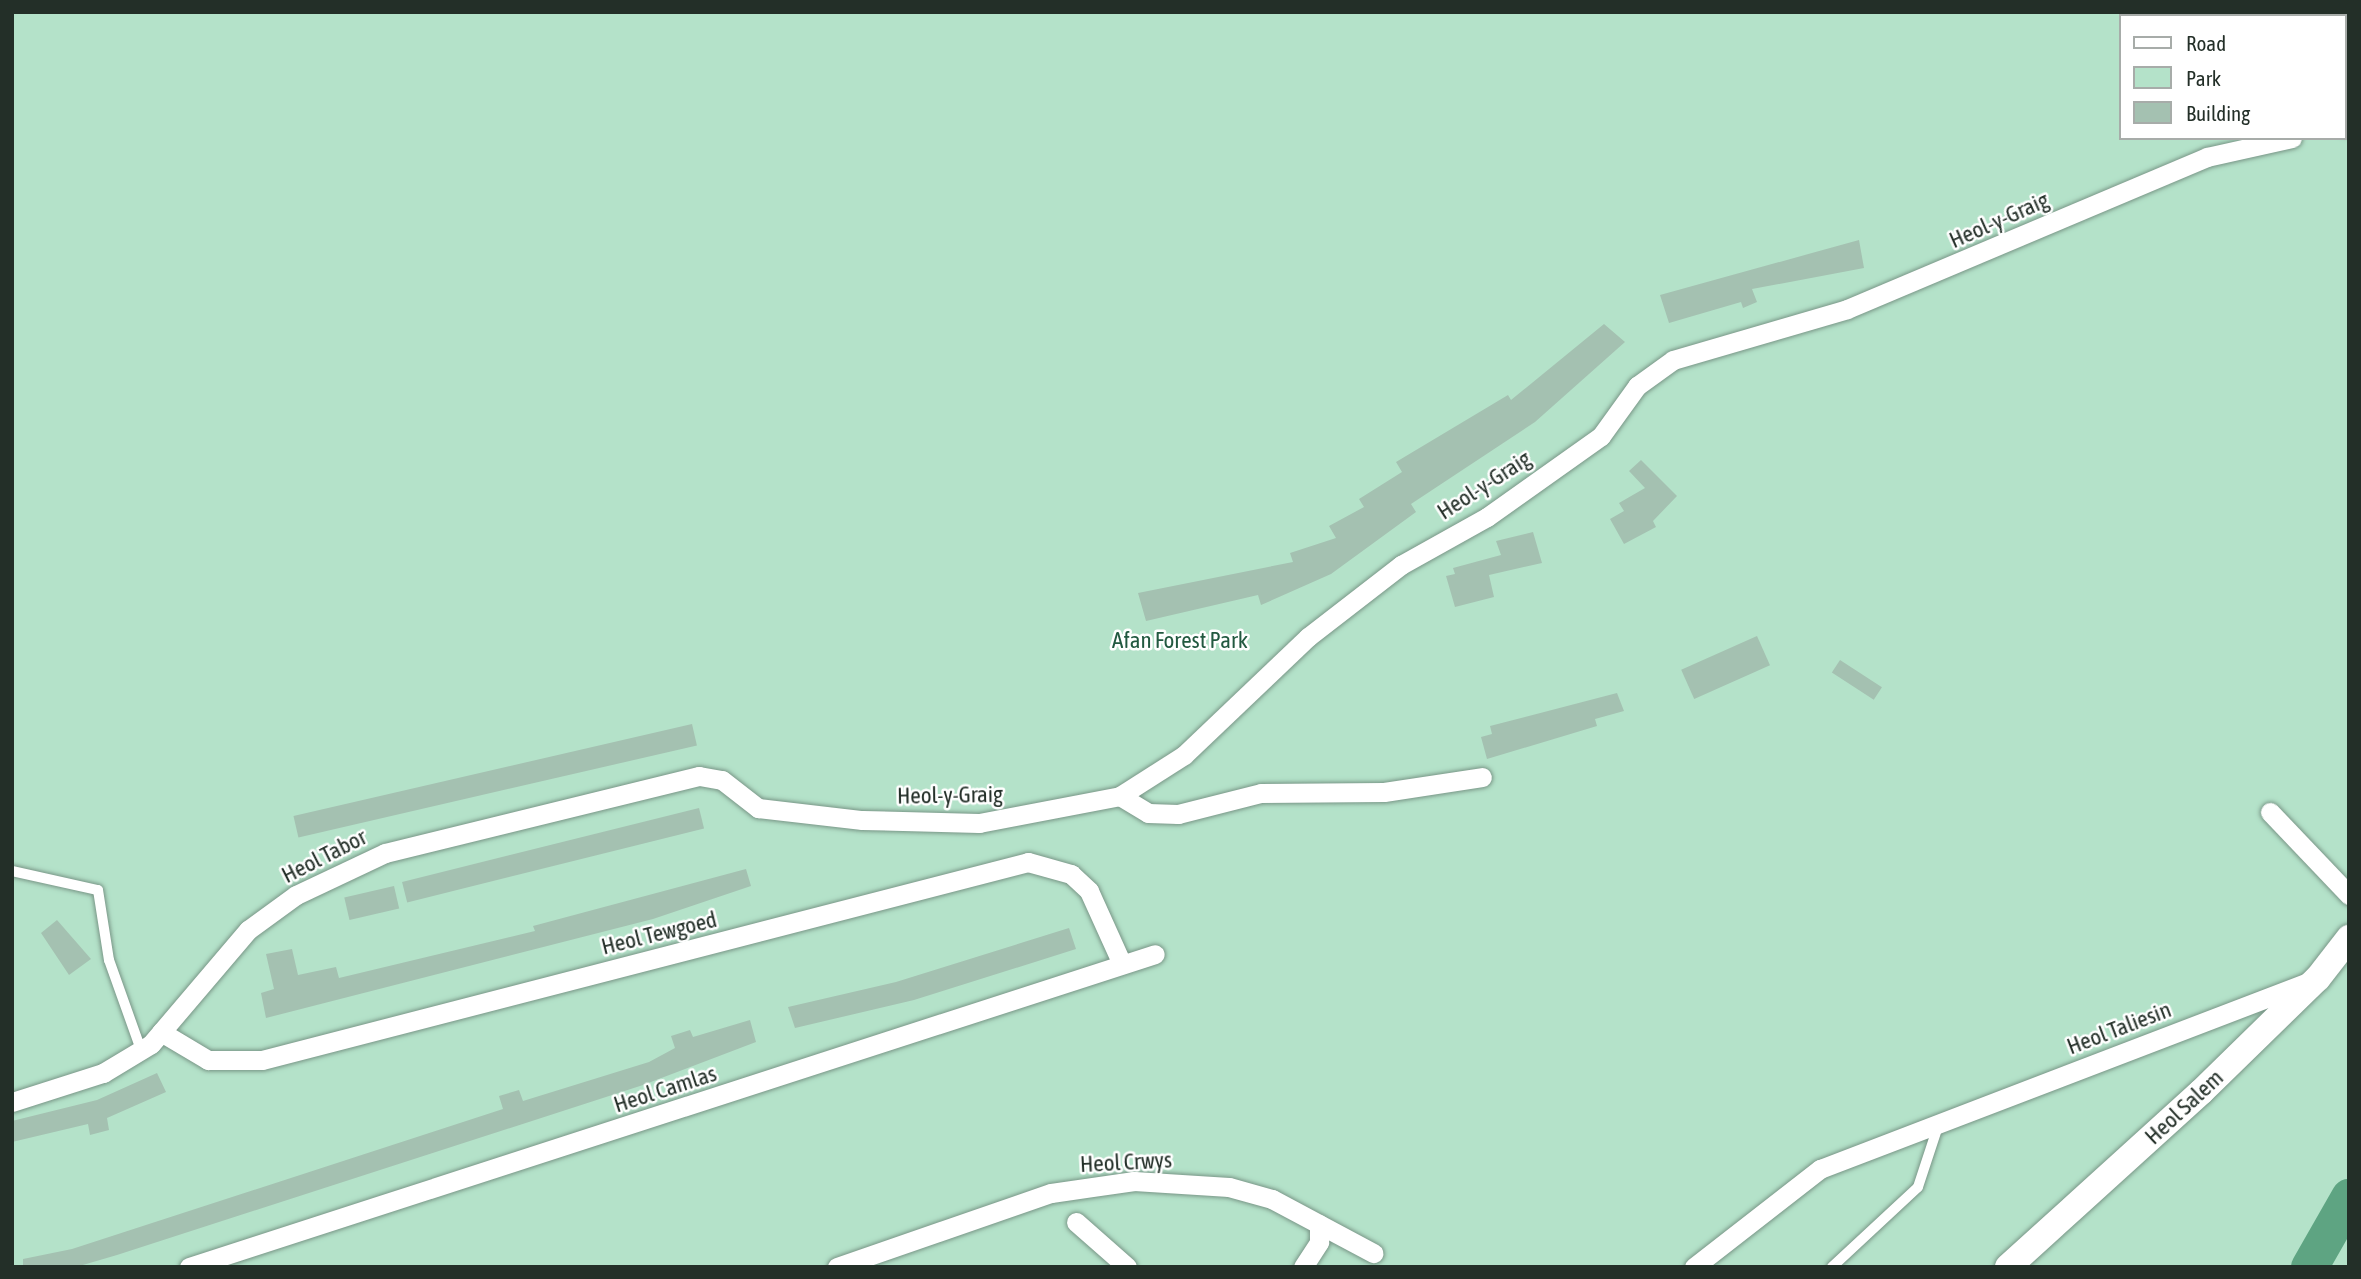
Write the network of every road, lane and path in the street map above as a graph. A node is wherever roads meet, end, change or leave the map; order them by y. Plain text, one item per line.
1 (2283, 140) edge
2 (1482, 777) dead end
3 (722, 780) joint
4 (1120, 796) junction
5 (2270, 812) dead end
6 (12, 871) edge
7 (2349, 895) edge
8 (2349, 938) edge
9 (1155, 954) dead end
10 (1122, 964) junction
11 (2318, 978) junction
12 (161, 1032) junction
13 (141, 1050) junction
14 (12, 1102) edge
15 (1938, 1126) junction
16 (1076, 1222) dead end
17 (1319, 1224) junction
18 (1373, 1253) dead end
19 (189, 1267) edge
20 (837, 1267) edge
21 (1127, 1267) edge
22 (1303, 1267) edge
23 (1694, 1267) edge
24 (1832, 1267) edge
25 (2008, 1267) edge

1 - 4 street, Heol-y-Graig
2 - 4 street
3 - 4 street, Heol-y-Graig
3 - 12 street, Heol Tabor
5 - 7 street
6 - 13 lane
8 - 11 main road, Heol Salem
9 - 10 street, Heol Camlas
10 - 12 street, Heol Tewgoed
10 - 19 street, Heol Camlas
11 - 15 street, Heol Taliesin
11 - 25 main road, Heol Salem
12 - 13 street, Heol Tabor
13 - 14 street, Heol Tabor
15 - 23 street, Heol Taliesin
15 - 24 lane
16 - 21 street
17 - 18 street, Heol Crwys
17 - 20 street, Heol Crwys
17 - 22 street

